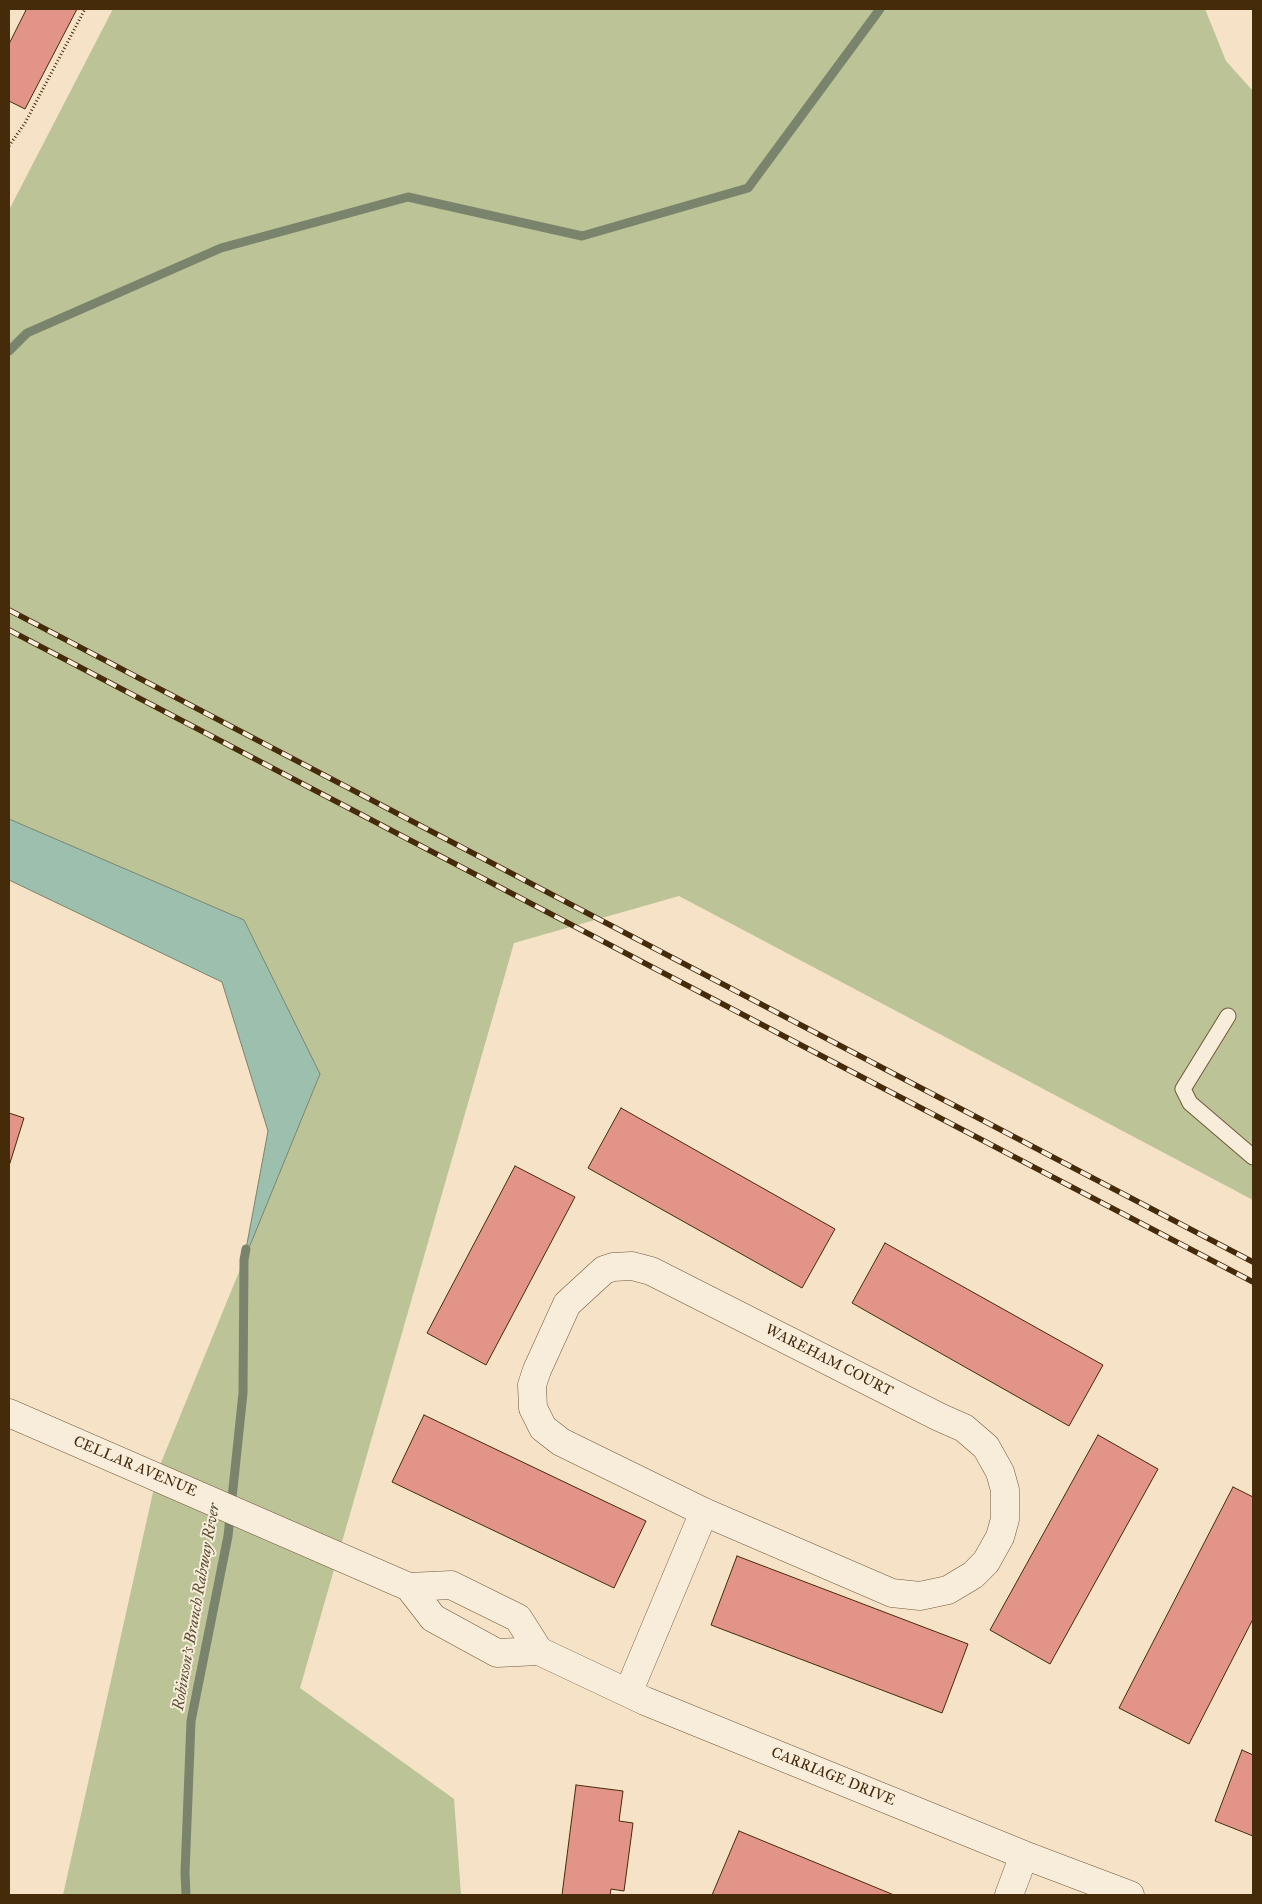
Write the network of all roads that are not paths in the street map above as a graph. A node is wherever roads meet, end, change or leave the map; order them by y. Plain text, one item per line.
1 (1228, 1016) dead end
2 (1253, 1157) edge
3 (9, 1412) edge
4 (704, 1512) junction
5 (316, 1546) joint
6 (409, 1587) junction
7 (539, 1651) junction
8 (628, 1693) junction
9 (1024, 1855) junction
10 (1009, 1895) edge
11 (1130, 1895) edge

1 - 2 lane
3 - 5 street, CELLAR AVENUE
4 - 4 street, WAREHAM COURT
4 - 8 street
5 - 6 street, CARRIAGE DRIVE
6 - 7 street, CARRIAGE DRIVE
6 - 7 street, CARRIAGE DRIVE
7 - 8 street, CARRIAGE DRIVE
8 - 9 street, CARRIAGE DRIVE
9 - 10 street
9 - 11 street, CARRIAGE DRIVE

